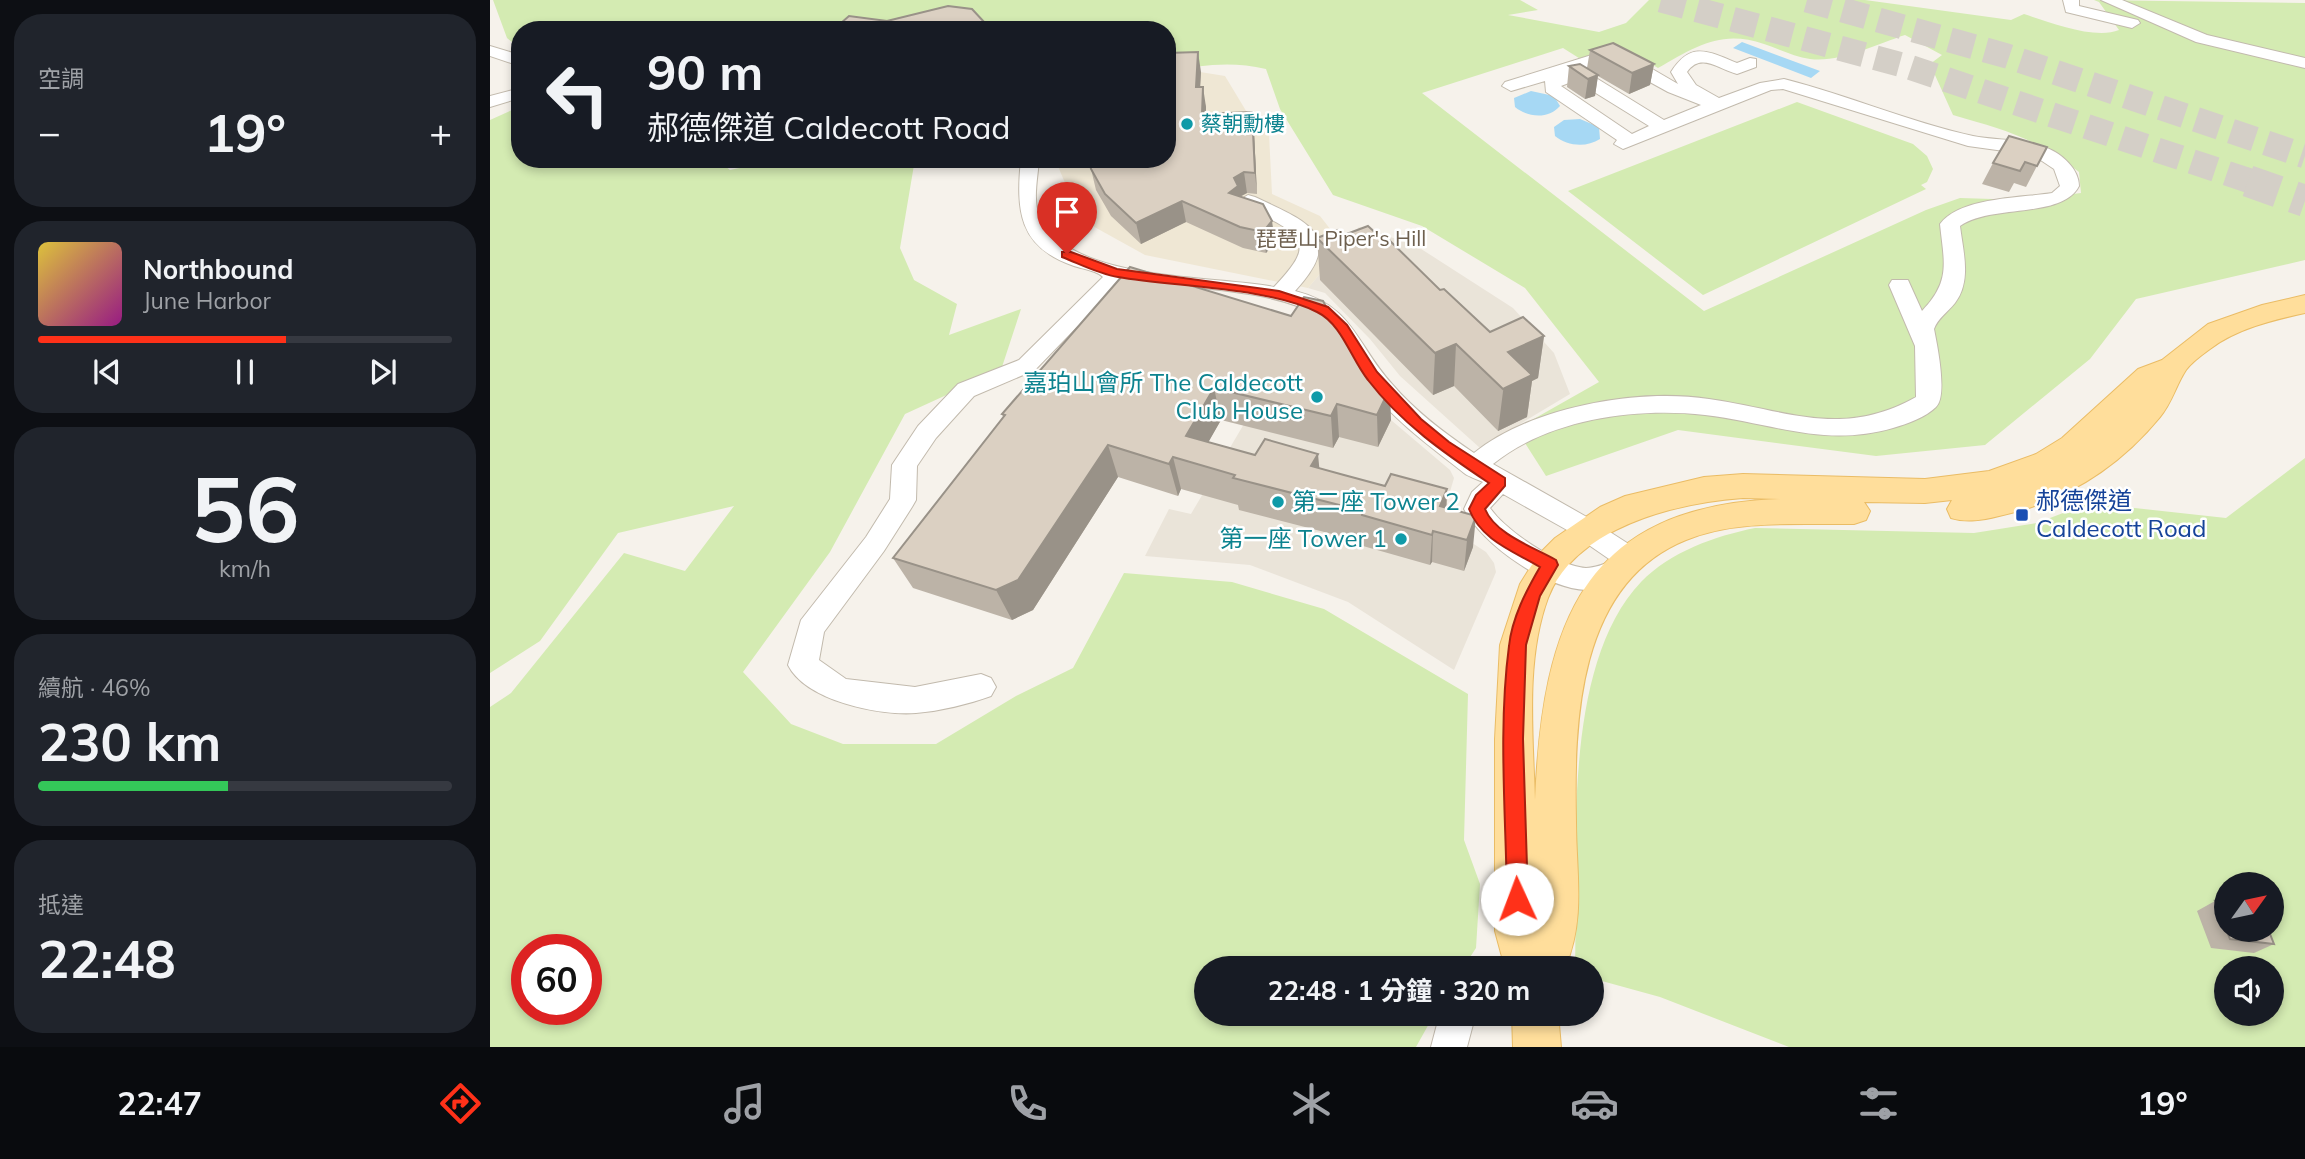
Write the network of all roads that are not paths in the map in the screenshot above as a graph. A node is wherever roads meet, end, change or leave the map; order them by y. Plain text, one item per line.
1 (2071, 0) edge
2 (2109, 0) edge
3 (2202, 39) junction
4 (490, 51) edge
5 (511, 58) edge
6 (2305, 63) edge
7 (1750, 64) dead end
8 (1511, 86) dead end
9 (511, 93) edge
10 (1857, 93) dead end
11 (1616, 98) junction
12 (490, 102) edge
13 (1718, 104) junction
14 (1584, 109) junction
15 (1664, 128) junction
16 (2005, 143) junction
17 (1030, 168) edge
18 (1248, 201) edge
19 (1115, 272) junction
20 (1900, 285) dead end
21 (1279, 295) junction
22 (2305, 304) edge
23 (1923, 341) junction
24 (2172, 367) junction
25 (1473, 467) junction
26 (1500, 482) junction
27 (1588, 531) junction
28 (1550, 565) junction
29 (1620, 565) junction
30 (981, 687) dead end
31 (1524, 956) edge
32 (1546, 956) edge
33 (1536, 1026) edge
34 (1537, 1047) edge

1 - 3 street
2 - 3 street
3 - 6 street
4 - 5 street
7 - 13 street
8 - 13 street
9 - 12 street
10 - 16 street
11 - 14 street
11 - 14 street
11 - 15 street
13 - 15 street
13 - 16 street
14 - 15 street
16 - 23 street
17 - 19 street
18 - 21 street
19 - 21 street
19 - 30 street
20 - 23 street
21 - 25 street
22 - 24 main road
23 - 25 street
24 - 27 main road
24 - 29 main road
25 - 26 street
26 - 27 street
26 - 28 street
27 - 28 main road
27 - 29 street
28 - 29 street
28 - 31 main road
29 - 32 main road
33 - 34 main road

